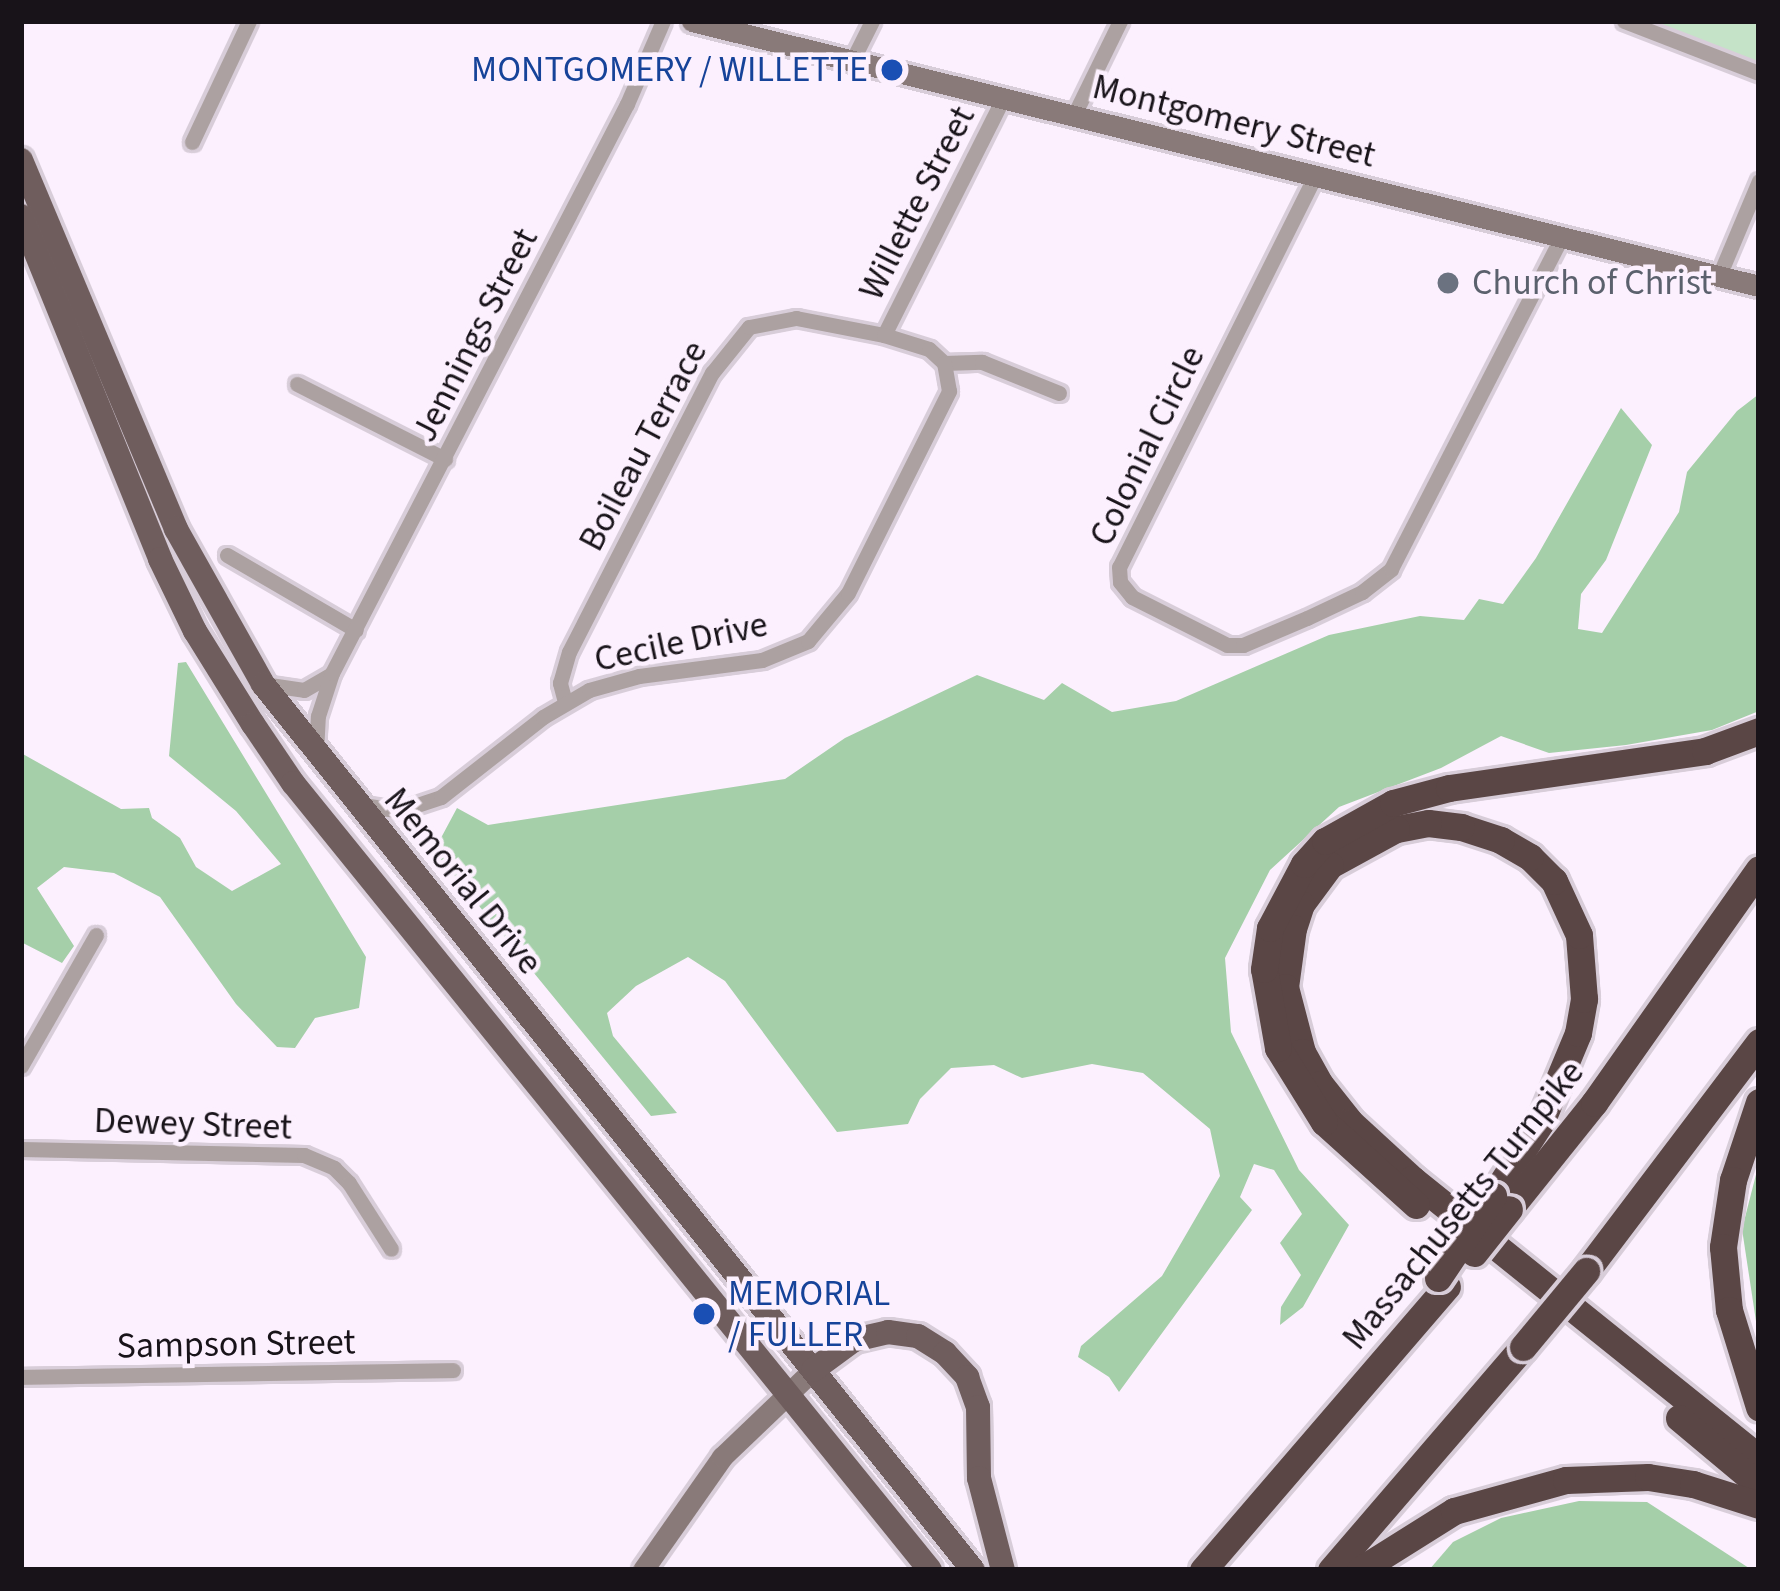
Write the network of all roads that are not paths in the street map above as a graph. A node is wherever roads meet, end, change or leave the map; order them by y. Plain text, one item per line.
1 (249, 21) edge
2 (663, 21) edge
3 (692, 21) edge
4 (872, 21) edge
5 (1120, 21) edge
6 (1624, 21) edge
7 (852, 61) junction
8 (1759, 73) edge
9 (1003, 98) junction
10 (1075, 116) junction
11 (193, 142) dead end
12 (21, 160) edge
13 (1315, 176) junction
14 (1759, 181) edge
15 (21, 216) edge
16 (1562, 236) junction
17 (1719, 276) junction
18 (1759, 286) edge
19 (884, 335) junction
20 (944, 363) junction
21 (297, 384) dead end
22 (1059, 394) dead end
23 (445, 459) junction
24 (227, 555) dead end
25 (356, 630) junction
26 (332, 673) junction
27 (263, 684) junction
28 (565, 702) junction
29 (1759, 731) edge
30 (315, 754) junction
31 (354, 804) junction
32 (1759, 869) edge
33 (96, 934) dead end
34 (1759, 1042) edge
35 (21, 1066) edge
36 (1759, 1102) edge
37 (21, 1149) edge
38 (1501, 1203) junction
39 (392, 1249) dead end
40 (453, 1370) dead end
41 (813, 1370) junction
42 (21, 1377) edge
43 (788, 1390) junction
44 (1759, 1407) edge
45 (1759, 1458) edge
46 (1759, 1485) edge
47 (1759, 1505) edge
48 (643, 1570) edge
49 (930, 1570) edge
50 (973, 1570) edge
51 (1003, 1570) edge
52 (1203, 1570) edge
53 (1331, 1570) edge
54 (1360, 1570) edge

1 - 11 street
2 - 23 street, Jennings Street
3 - 7 main road, Montgomery Street
4 - 7 street
5 - 10 street
6 - 8 street
7 - 9 main road, Montgomery Street
9 - 10 main road, Montgomery Street
9 - 19 street, Willette Street
10 - 13 main road, Montgomery Street
12 - 27 main road, Memorial Drive
13 - 16 main road, Montgomery Street
13 - 16 street, Colonial Circle
14 - 17 street
15 - 43 main road, Memorial Drive
16 - 17 main road, Montgomery Street
17 - 18 main road, Montgomery Street
19 - 20 street, Boileau Terrace
19 - 28 street, Boileau Terrace
20 - 22 street, Boileau Terrace
20 - 28 street, Cecile Drive
21 - 23 street
23 - 25 street, Jennings Street
24 - 25 street
25 - 26 street, Jennings Street
26 - 27 street
26 - 30 street, Jennings Street
27 - 30 main road, Memorial Drive
28 - 31 street, Cecile Drive
29 - 46 highway
30 - 31 main road, Memorial Drive
31 - 41 main road, Memorial Drive
32 - 38 highway, Massachusetts Turnpike
33 - 35 street
34 - 53 highway, bridge
36 - 44 highway
37 - 39 street, Dewey Street
38 - 45 highway
38 - 52 highway, Massachusetts Turnpike, bridge
40 - 42 street, Sampson Street
41 - 43 main road
41 - 50 main road, Memorial Drive
41 - 51 main road
43 - 48 main road
43 - 49 main road, Memorial Drive
47 - 54 highway

